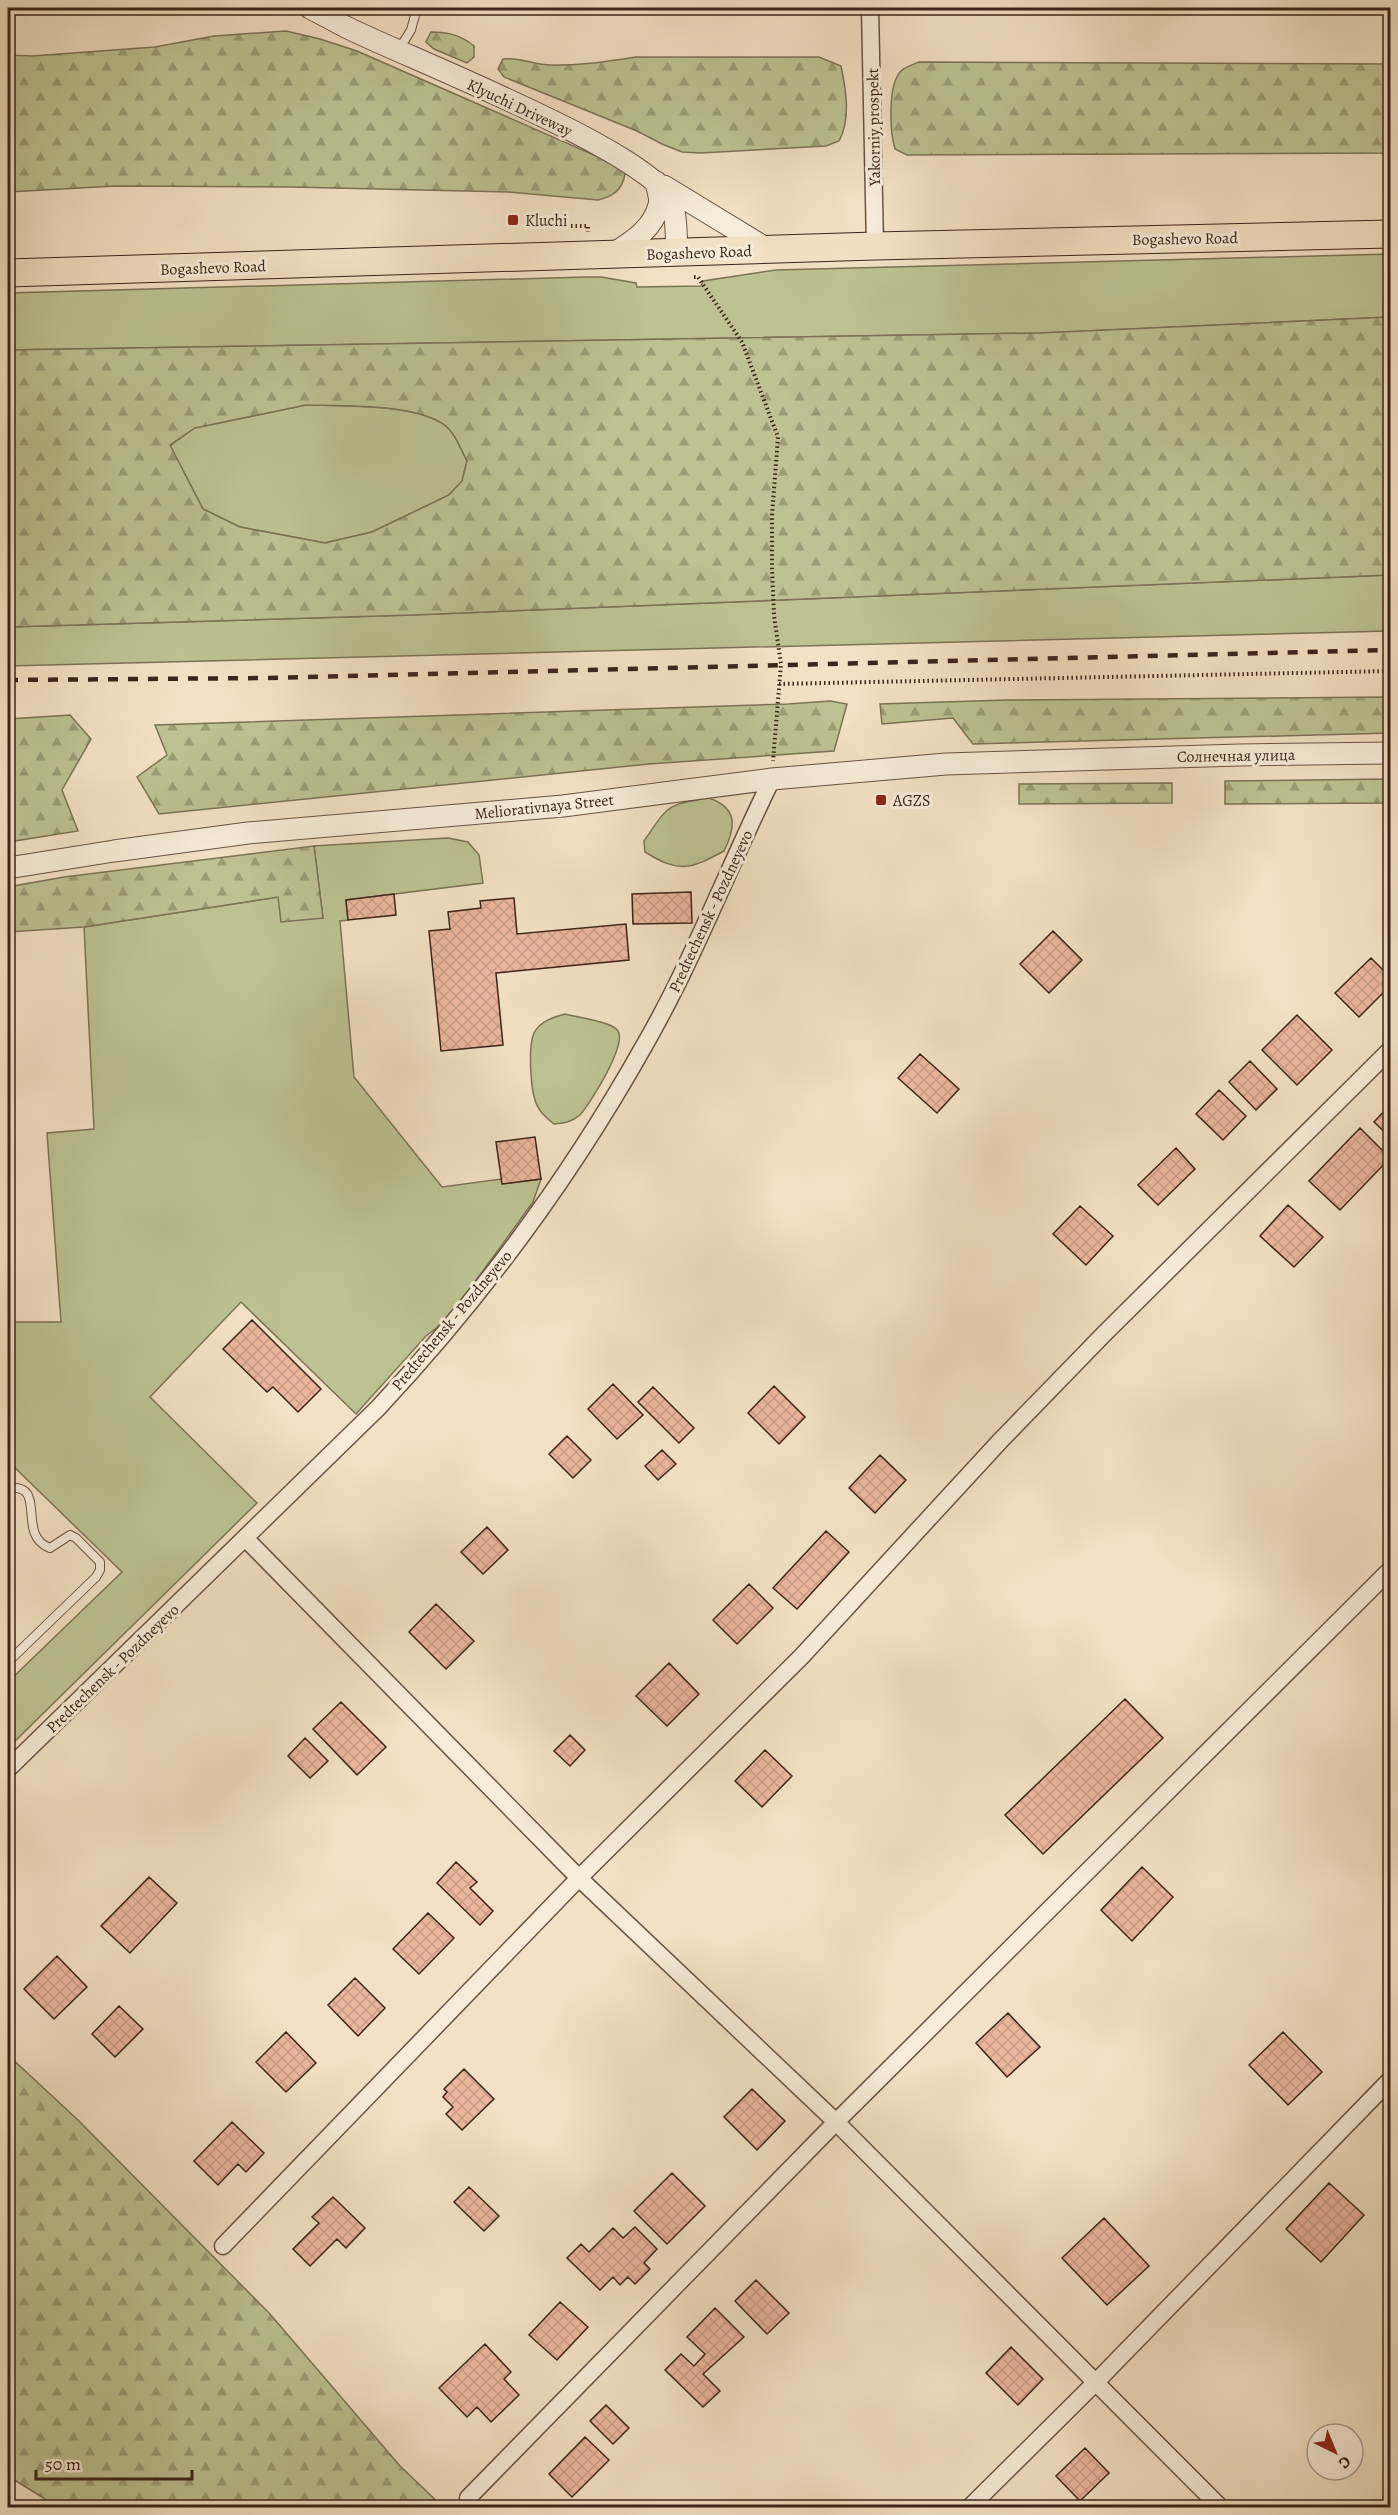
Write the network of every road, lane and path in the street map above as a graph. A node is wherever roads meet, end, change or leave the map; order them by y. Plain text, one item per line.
1 (417, 8) edge
2 (870, 8) edge
3 (316, 9) edge
4 (398, 51) junction
5 (656, 182) junction
6 (535, 225) dead end
7 (1390, 234) edge
8 (588, 236) dead end
9 (875, 246) junction
10 (769, 249) junction
11 (677, 253) junction
12 (611, 255) junction
13 (8, 273) edge
14 (698, 277) dead end
15 (1390, 671) edge
16 (779, 684) junction
17 (1390, 753) edge
18 (1082, 759) joint
19 (771, 779) junction
20 (8, 868) edge
21 (1390, 1050) edge
22 (8, 1488) edge
23 (246, 1539) junction
24 (1390, 1570) edge
25 (8, 1662) edge
26 (8, 1769) edge
27 (579, 1878) junction
28 (1390, 2080) edge
29 (836, 2122) junction
30 (223, 2246) dead end
31 (1096, 2382) junction
32 (468, 2498) dead end
33 (969, 2508) edge
34 (1221, 2508) edge

1 - 4 lane
2 - 9 street, Yakorniy prospekt
3 - 4 street, Klyuchi Driveway
4 - 5 street, Klyuchi Driveway
5 - 10 street
5 - 11 street, Klyuchi Driveway
5 - 12 street
6 - 8 path
7 - 9 main road, Bogashevo Road
9 - 10 main road, Bogashevo Road
10 - 11 main road, Bogashevo Road
11 - 12 main road, Bogashevo Road
12 - 13 main road, Bogashevo Road
14 - 16 path
15 - 16 path
16 - 19 path
17 - 18 street, Солнечная улица
18 - 19 street, Meliorativnaya Street
19 - 20 street, Meliorativnaya Street
19 - 23 street, Predtechensk - Pozdneyevo
21 - 27 street
22 - 25 lane
23 - 26 street, Predtechensk - Pozdneyevo
23 - 27 street
24 - 29 street
27 - 29 street
27 - 30 street
28 - 31 street
29 - 31 street
29 - 32 street
31 - 33 street
31 - 34 street

